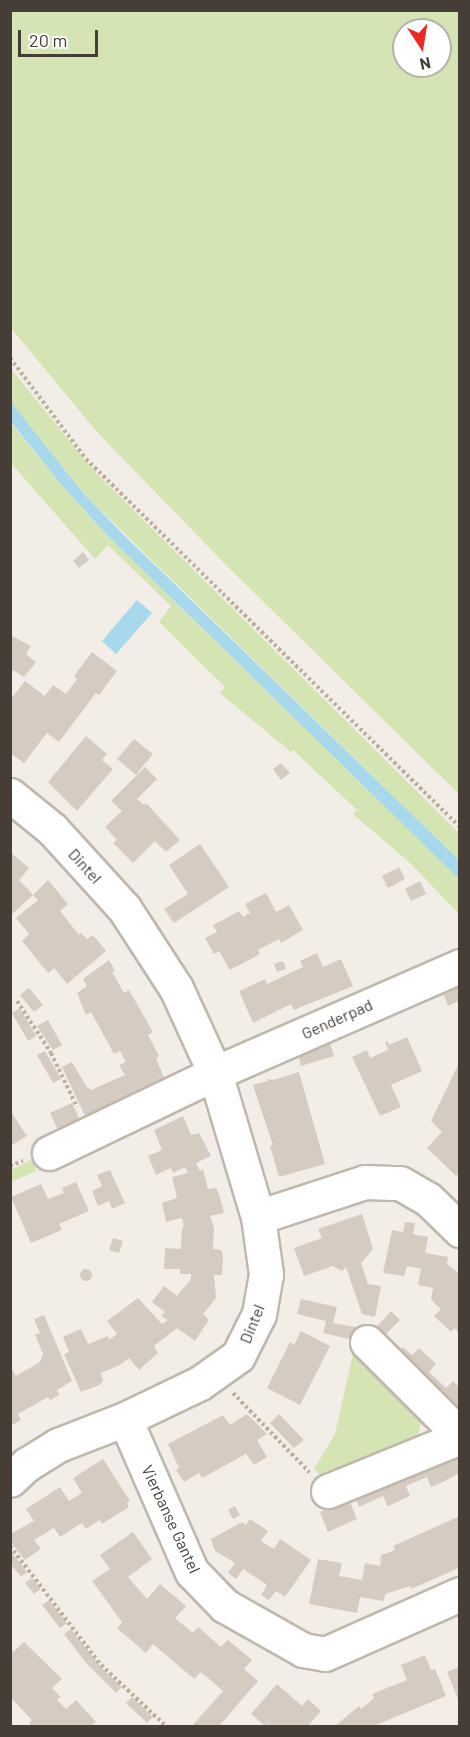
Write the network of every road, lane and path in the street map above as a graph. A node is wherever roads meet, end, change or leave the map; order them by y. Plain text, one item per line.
1 (10, 358) edge
2 (10, 795) edge
3 (459, 827) edge
4 (459, 966) edge
5 (17, 1001) dead end
6 (215, 1073) junction
7 (89, 1133) junction
8 (49, 1153) dead end
9 (258, 1217) junction
10 (459, 1230) edge
11 (367, 1342) dead end
12 (214, 1373) junction
13 (125, 1419) junction
14 (459, 1436) edge
15 (10, 1480) edge
16 (328, 1491) joint
17 (10, 1546) edge
18 (459, 1594) edge
19 (166, 1726) edge

1 - 3 path
2 - 6 street, Dintel
4 - 6 street, Genderpad
5 - 7 path
6 - 7 street
6 - 9 street, Dintel
7 - 8 street
9 - 10 street
9 - 12 street, Dintel
11 - 14 street
12 - 13 street, Dintel
12 - 16 path
13 - 15 street, Dintel
13 - 18 street, Vierbanse Gantel
14 - 16 street
17 - 19 path

